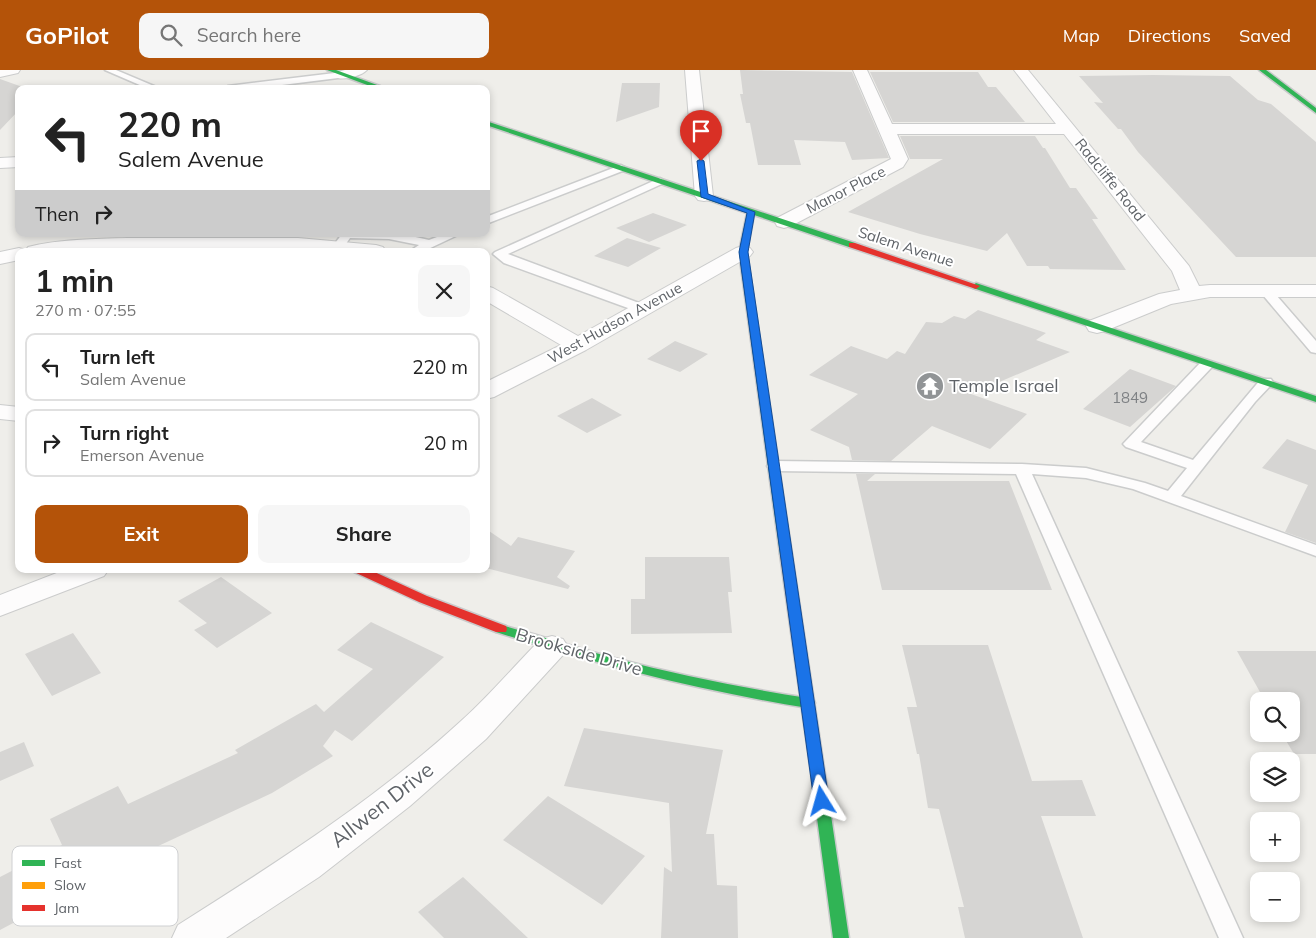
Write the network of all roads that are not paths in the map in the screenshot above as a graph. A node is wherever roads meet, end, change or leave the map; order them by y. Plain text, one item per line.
1 (13, 70) edge
2 (109, 70) edge
3 (360, 70) edge
4 (692, 70) edge
5 (860, 70) edge
6 (1021, 70) edge
7 (1262, 70) edge
8 (337, 72) edge
9 (0, 73) edge
10 (147, 85) edge
11 (254, 85) edge
12 (374, 85) edge
13 (1316, 111) edge
14 (490, 124) edge
15 (888, 129) junction
16 (1069, 129) junction
17 (15, 162) edge
18 (0, 163) edge
19 (621, 168) junction
20 (660, 181) junction
21 (704, 196) junction
22 (751, 212) junction
23 (490, 219) edge
24 (784, 222) junction
25 (346, 237) edge
26 (402, 237) edge
27 (446, 237) edge
28 (429, 244) junction
29 (339, 246) junction
30 (62, 248) edge
31 (354, 248) edge
32 (422, 248) edge
33 (744, 252) junction
34 (499, 254) junction
35 (15, 255) edge
36 (490, 257) edge
37 (0, 258) edge
38 (1266, 291) junction
39 (1316, 291) edge
40 (490, 294) edge
41 (1192, 294) junction
42 (643, 308) junction
43 (1097, 326) junction
44 (578, 345) junction
45 (1316, 349) edge
46 (1207, 364) junction
47 (1266, 382) junction
48 (490, 390) edge
49 (1314, 396) edge
50 (0, 412) edge
51 (15, 414) edge
52 (775, 466) junction
53 (1197, 466) junction
54 (1022, 469) junction
55 (1171, 498) junction
56 (1316, 551) edge
57 (84, 573) edge
58 (366, 573) edge
59 (0, 606) edge
60 (552, 647) junction
61 (808, 703) junction
62 (192, 938) edge
63 (841, 938) edge
64 (1231, 938) edge

1 - 9 street
2 - 10 lane
3 - 8 street
4 - 21 street
5 - 15 street, Manor Place
6 - 16 street, Radcliffe Road
7 - 13 street
8 - 11 lane
8 - 12 street
14 - 19 street, Salem Avenue
15 - 16 street
15 - 24 street, Manor Place
16 - 41 street, Radcliffe Road
17 - 18 street
19 - 20 street, Salem Avenue
19 - 23 lane
20 - 21 street, Salem Avenue
20 - 34 lane
21 - 22 street, Salem Avenue
22 - 24 street, Salem Avenue
22 - 33 street
24 - 43 street, Salem Avenue
25 - 29 lane
26 - 28 lane
27 - 28 lane
28 - 32 lane
29 - 30 street
29 - 31 street
33 - 42 street, West Hudson Avenue
33 - 52 street
34 - 36 lane
34 - 42 lane
35 - 37 street
38 - 39 street
38 - 41 street
38 - 45 lane
40 - 44 street
41 - 43 street
42 - 44 street, West Hudson Avenue
43 - 46 street, Salem Avenue
44 - 48 street, West Hudson Avenue
46 - 47 street, Salem Avenue
46 - 53 lane
47 - 49 street, Salem Avenue
47 - 53 lane
50 - 51 street
52 - 54 lane
52 - 61 street
53 - 55 lane
54 - 55 lane
54 - 64 lane
55 - 56 lane
57 - 59 street
58 - 60 street, Brookside Drive
60 - 61 street, Brookside Drive
60 - 62 street, Allwen Drive
61 - 63 street

